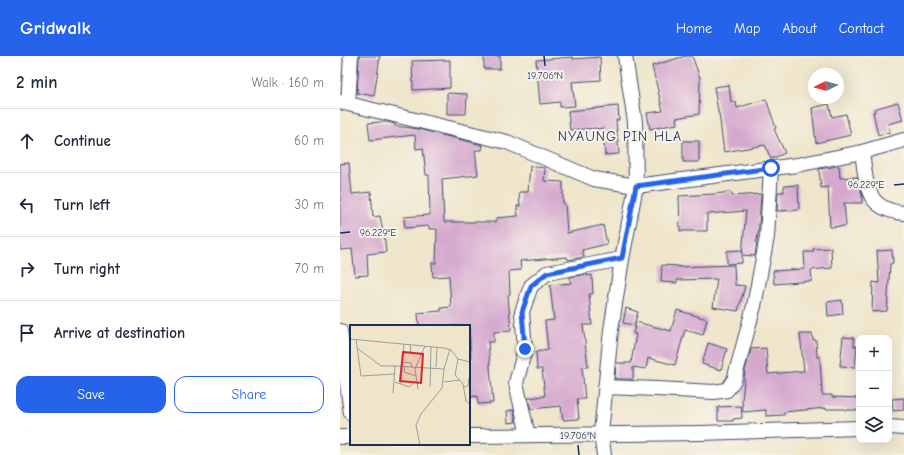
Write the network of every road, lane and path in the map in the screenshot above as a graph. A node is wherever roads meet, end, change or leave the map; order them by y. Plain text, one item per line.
1 (351, 56) edge
2 (625, 56) edge
3 (344, 103) edge
4 (904, 140) edge
5 (862, 152) junction
6 (771, 168) junction
7 (636, 186) junction
8 (904, 213) edge
9 (622, 258) junction
10 (340, 332) edge
11 (605, 387) junction
12 (350, 406) edge
13 (892, 427) edge
14 (856, 428) edge
15 (904, 428) edge
16 (601, 434) junction
17 (528, 435) junction
18 (470, 436) edge
19 (604, 455) edge

1 - 3 street
2 - 7 street
3 - 7 street
4 - 5 street
5 - 6 street
5 - 8 street
6 - 7 street
6 - 11 street
7 - 9 street
9 - 11 street
9 - 17 street
10 - 12 street
11 - 16 street
13 - 15 street
14 - 16 street
16 - 17 street
16 - 19 street
17 - 18 street

